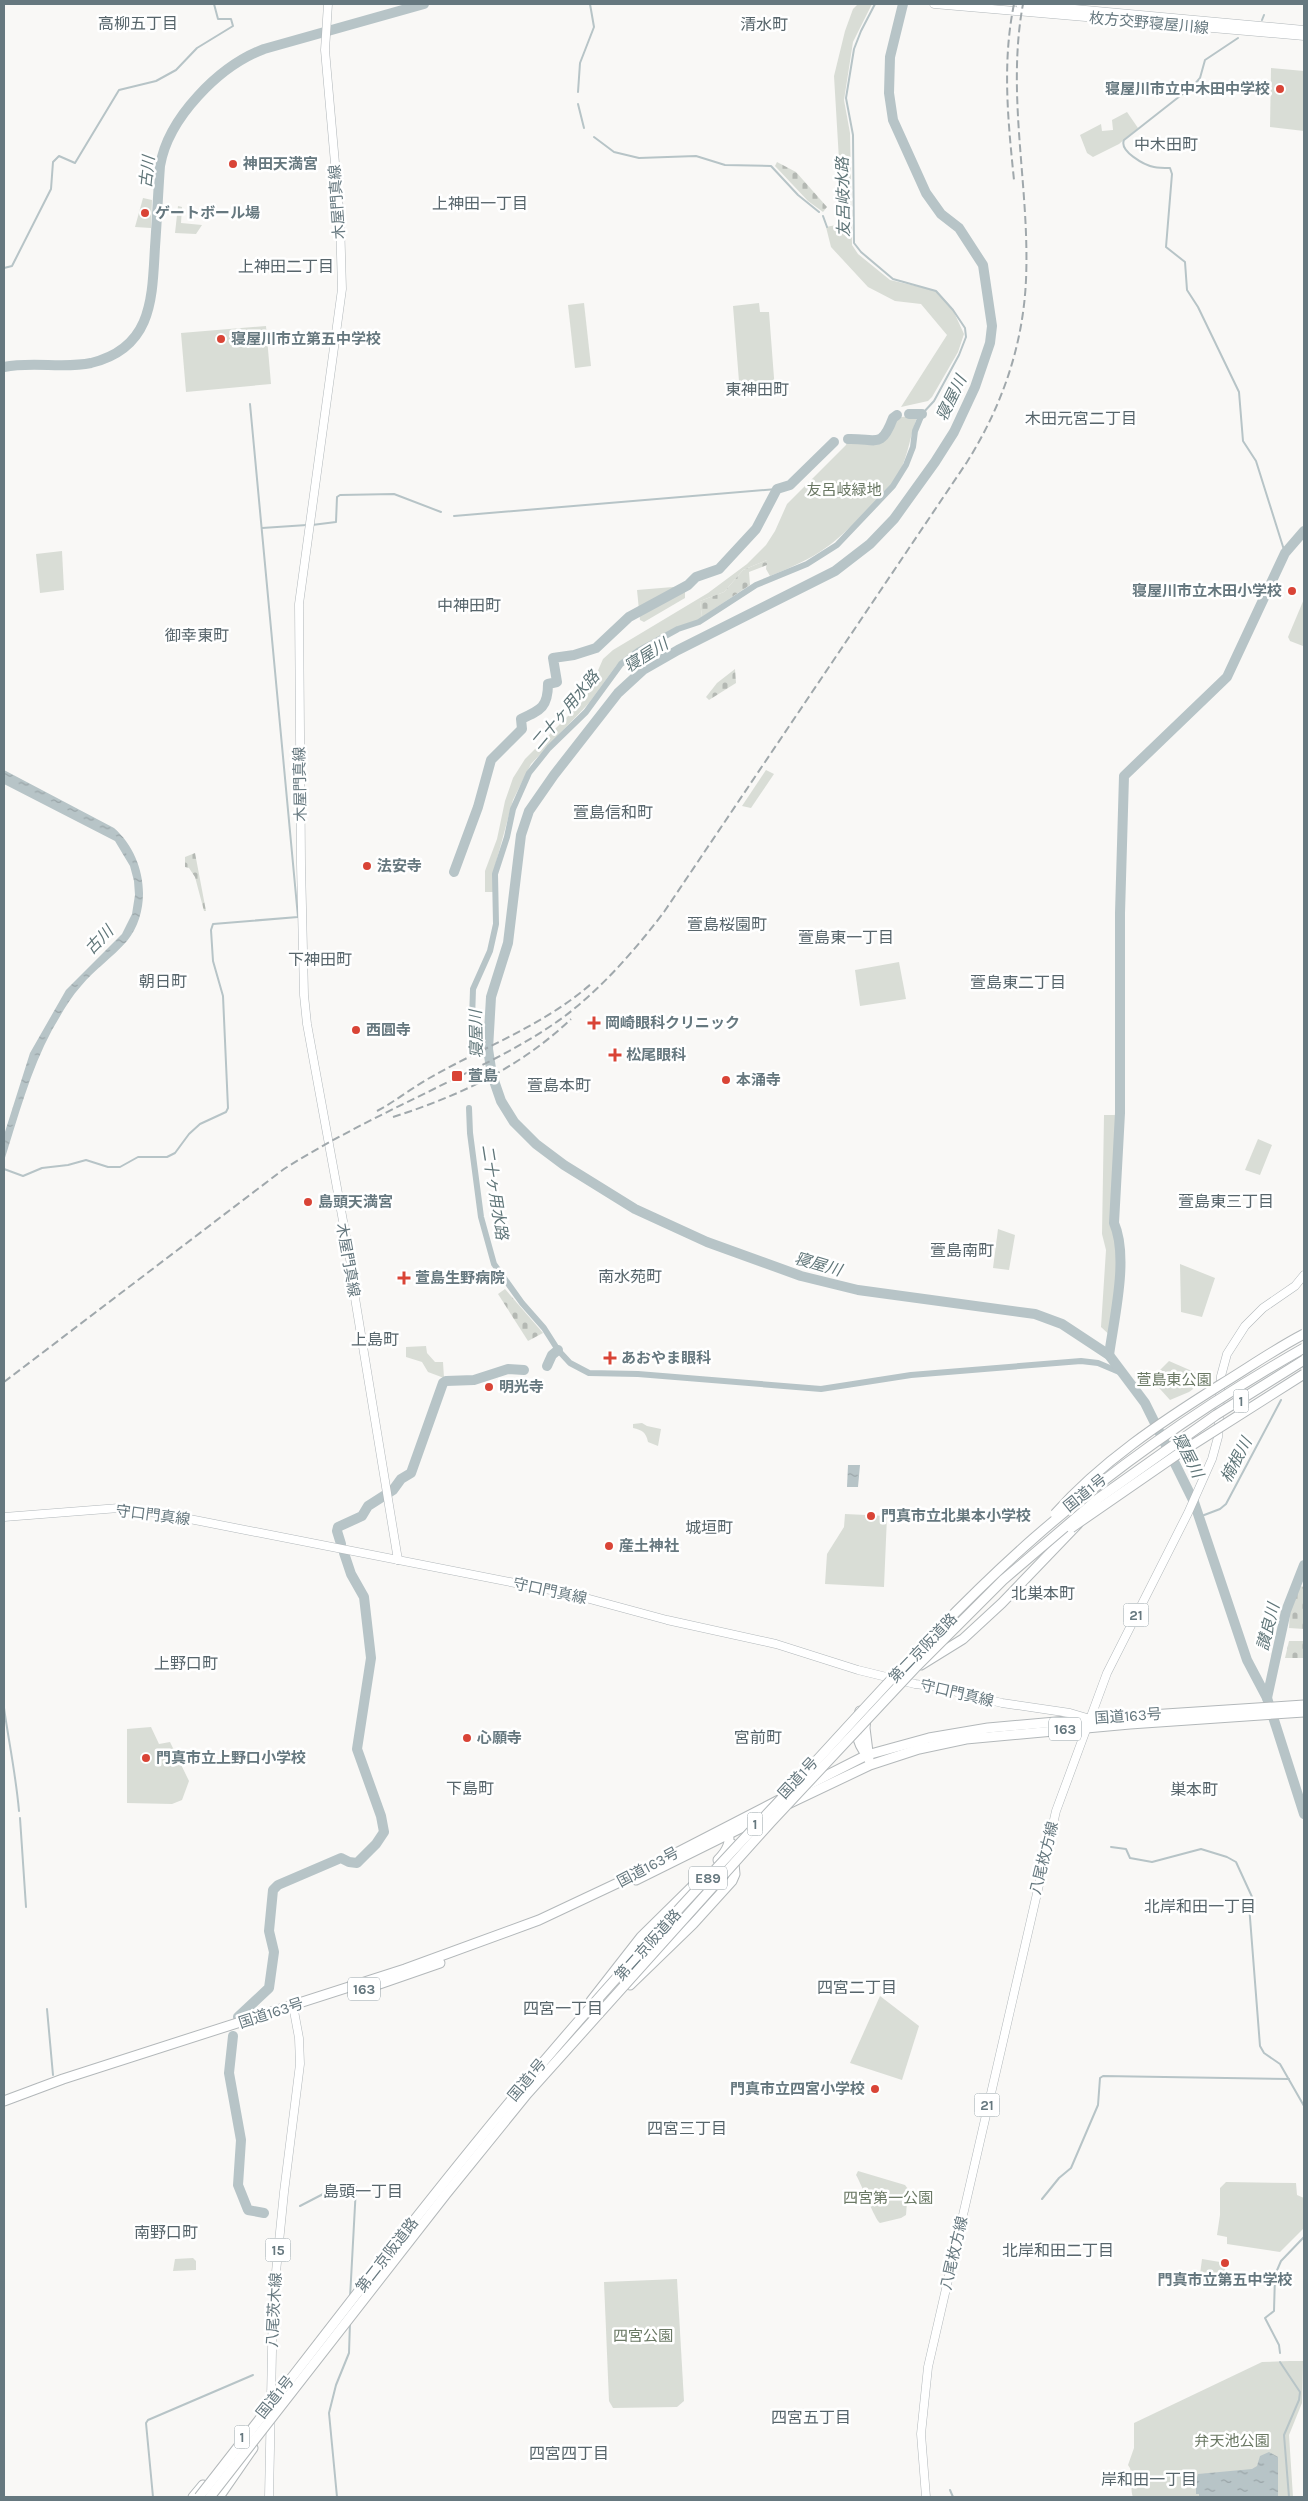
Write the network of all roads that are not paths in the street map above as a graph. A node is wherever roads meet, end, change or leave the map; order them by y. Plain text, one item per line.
1 (328, 4) edge
2 (934, 4) edge
3 (1020, 4) edge
4 (1304, 30) edge
5 (1304, 36) edge
6 (1304, 1275) edge
7 (1304, 1334) edge
8 (1304, 1347) edge
9 (1304, 1361) edge
10 (1304, 1374) edge
11 (1220, 1397) junction
12 (1220, 1414) junction
13 (1104, 1496) junction
14 (4, 1517) edge
15 (1032, 1540) junction
16 (1010, 1558) junction
17 (398, 1560) junction
18 (1022, 1564) junction
19 (893, 1678) junction
20 (1304, 1706) edge
21 (1287, 1710) junction
22 (1304, 1712) edge
23 (1064, 1717) junction
24 (1088, 1723) junction
25 (868, 1755) junction
26 (870, 1765) junction
27 (728, 1830) junction
28 (628, 1986) junction
29 (295, 2008) junction
30 (520, 2088) junction
31 (4, 2101) edge
32 (4, 2107) edge
33 (270, 2403) junction
34 (270, 2422) junction
35 (193, 2497) edge
36 (199, 2497) edge
37 (210, 2497) edge
38 (219, 2497) edge
39 (269, 2497) edge
40 (926, 2497) edge

1 - 17 main road, 木屋門真線
2 - 5 main road, 枚方交野寝屋川線
3 - 4 main road, 枚方交野寝屋川線
6 - 11 main road, 八尾枚方線 / 21
7 - 15 highway, bridge
8 - 11 highway, 国道1号 / 1, bridge
8 - 15 highway, 第二京阪道路 / E89, bridge
9 - 12 highway, 国道1号 / 1
9 - 18 highway, 第二京阪道路 / E89, bridge
10 - 18 highway, bridge
11 - 12 main road, 八尾枚方線 / 21
11 - 16 highway, 国道1号 / 1, bridge
12 - 13 highway, 国道1号 / 1, bridge
12 - 24 main road, 八尾枚方線 / 21
13 - 19 highway, bridge
13 - 28 highway, 国道1号 / 1, bridge
14 - 17 main road, 守口門真線
15 - 36 highway, 第二京阪道路 / E89, bridge
16 - 19 highway, bridge
16 - 30 highway, 国道1号 / 1, bridge
17 - 19 main road, 守口門真線
18 - 37 highway, 第二京阪道路 / E89, bridge
19 - 23 main road, 守口門真線
19 - 25 highway
20 - 21 highway, 国道163号 / 163
21 - 22 highway, 国道163号 / 163
21 - 24 highway, 国道163号 / 163
23 - 24 highway, 国道163号 / 163
23 - 25 highway, 国道163号 / 163
24 - 26 highway, 国道163号 / 163
24 - 40 main road, 八尾枚方線 / 21
25 - 26 highway
25 - 27 highway, 国道163号 / 163
26 - 27 highway, 国道163号 / 163
27 - 28 highway
27 - 29 highway, 国道163号 / 163
27 - 30 highway, bridge
28 - 34 highway, 国道1号 / 1, bridge
29 - 31 highway, 国道163号 / 163
29 - 32 highway, 国道163号 / 163
29 - 33 main road, 八尾茨木線 / 15
30 - 33 highway, 国道1号 / 1, bridge
33 - 34 main road, 八尾茨木線 / 15
33 - 35 highway, 国道1号 / 1
34 - 38 highway, 国道1号 / 1
34 - 39 main road, 八尾茨木線 / 15

